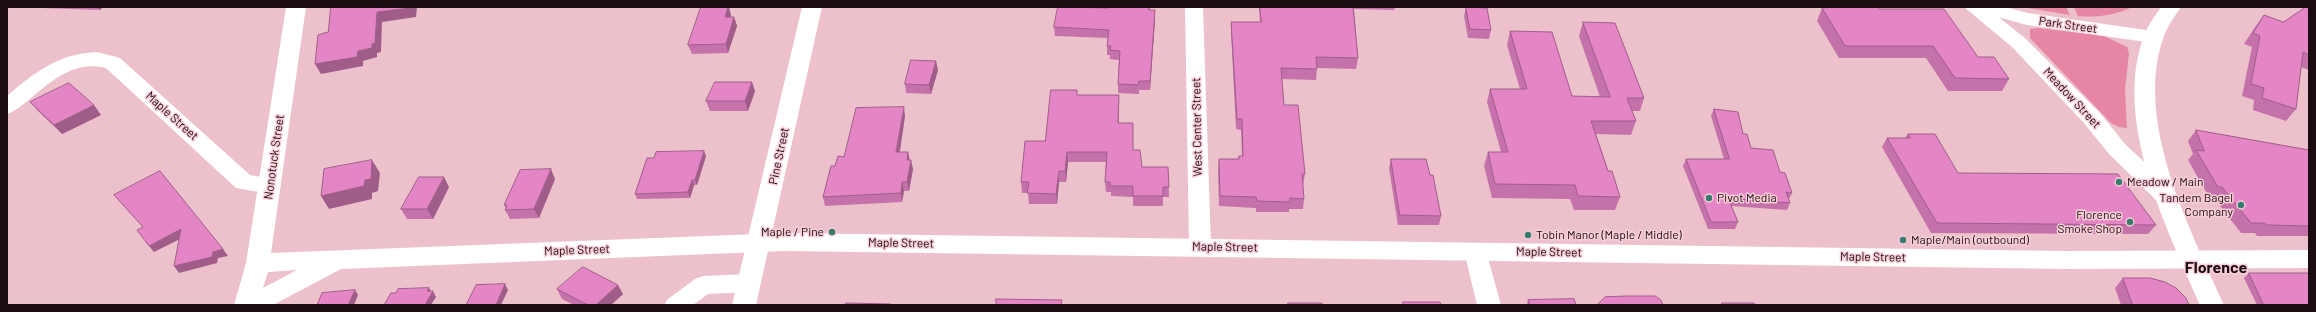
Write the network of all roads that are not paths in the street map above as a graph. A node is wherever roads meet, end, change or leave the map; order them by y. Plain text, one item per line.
1 (296, 7) edge
2 (812, 7) edge
3 (1194, 7) edge
4 (1974, 7) edge
5 (1983, 7) edge
6 (2170, 7) edge
7 (2153, 37) junction
8 (7, 107) edge
9 (270, 186) junction
10 (2165, 195) junction
11 (760, 242) junction
12 (1200, 246) junction
13 (1475, 251) junction
14 (2309, 258) edge
15 (2192, 259) junction
16 (338, 260) junction
17 (258, 263) junction
18 (747, 294) edge
19 (246, 305) edge
20 (251, 305) edge
21 (676, 305) edge
22 (1489, 305) edge
23 (2212, 305) edge

1 - 9 main road, Nonotuck Street
2 - 11 main road, Pine Street
3 - 12 street, West Center Street
4 - 10 main road, Meadow Street
5 - 7 main road, Park Street
6 - 7 main road
7 - 10 main road
8 - 9 main road, Maple Street
9 - 17 main road, Nonotuck Street
10 - 15 main road
11 - 12 main road, Maple Street
11 - 16 main road, Maple Street
11 - 18 main road, Pine Street
12 - 13 main road, Maple Street
13 - 15 main road, Maple Street
13 - 22 street
14 - 15 main road, Maple Street
15 - 23 main road
16 - 17 main road, Maple Street
16 - 20 main road
17 - 19 main road, Nonotuck Street
18 - 21 street

